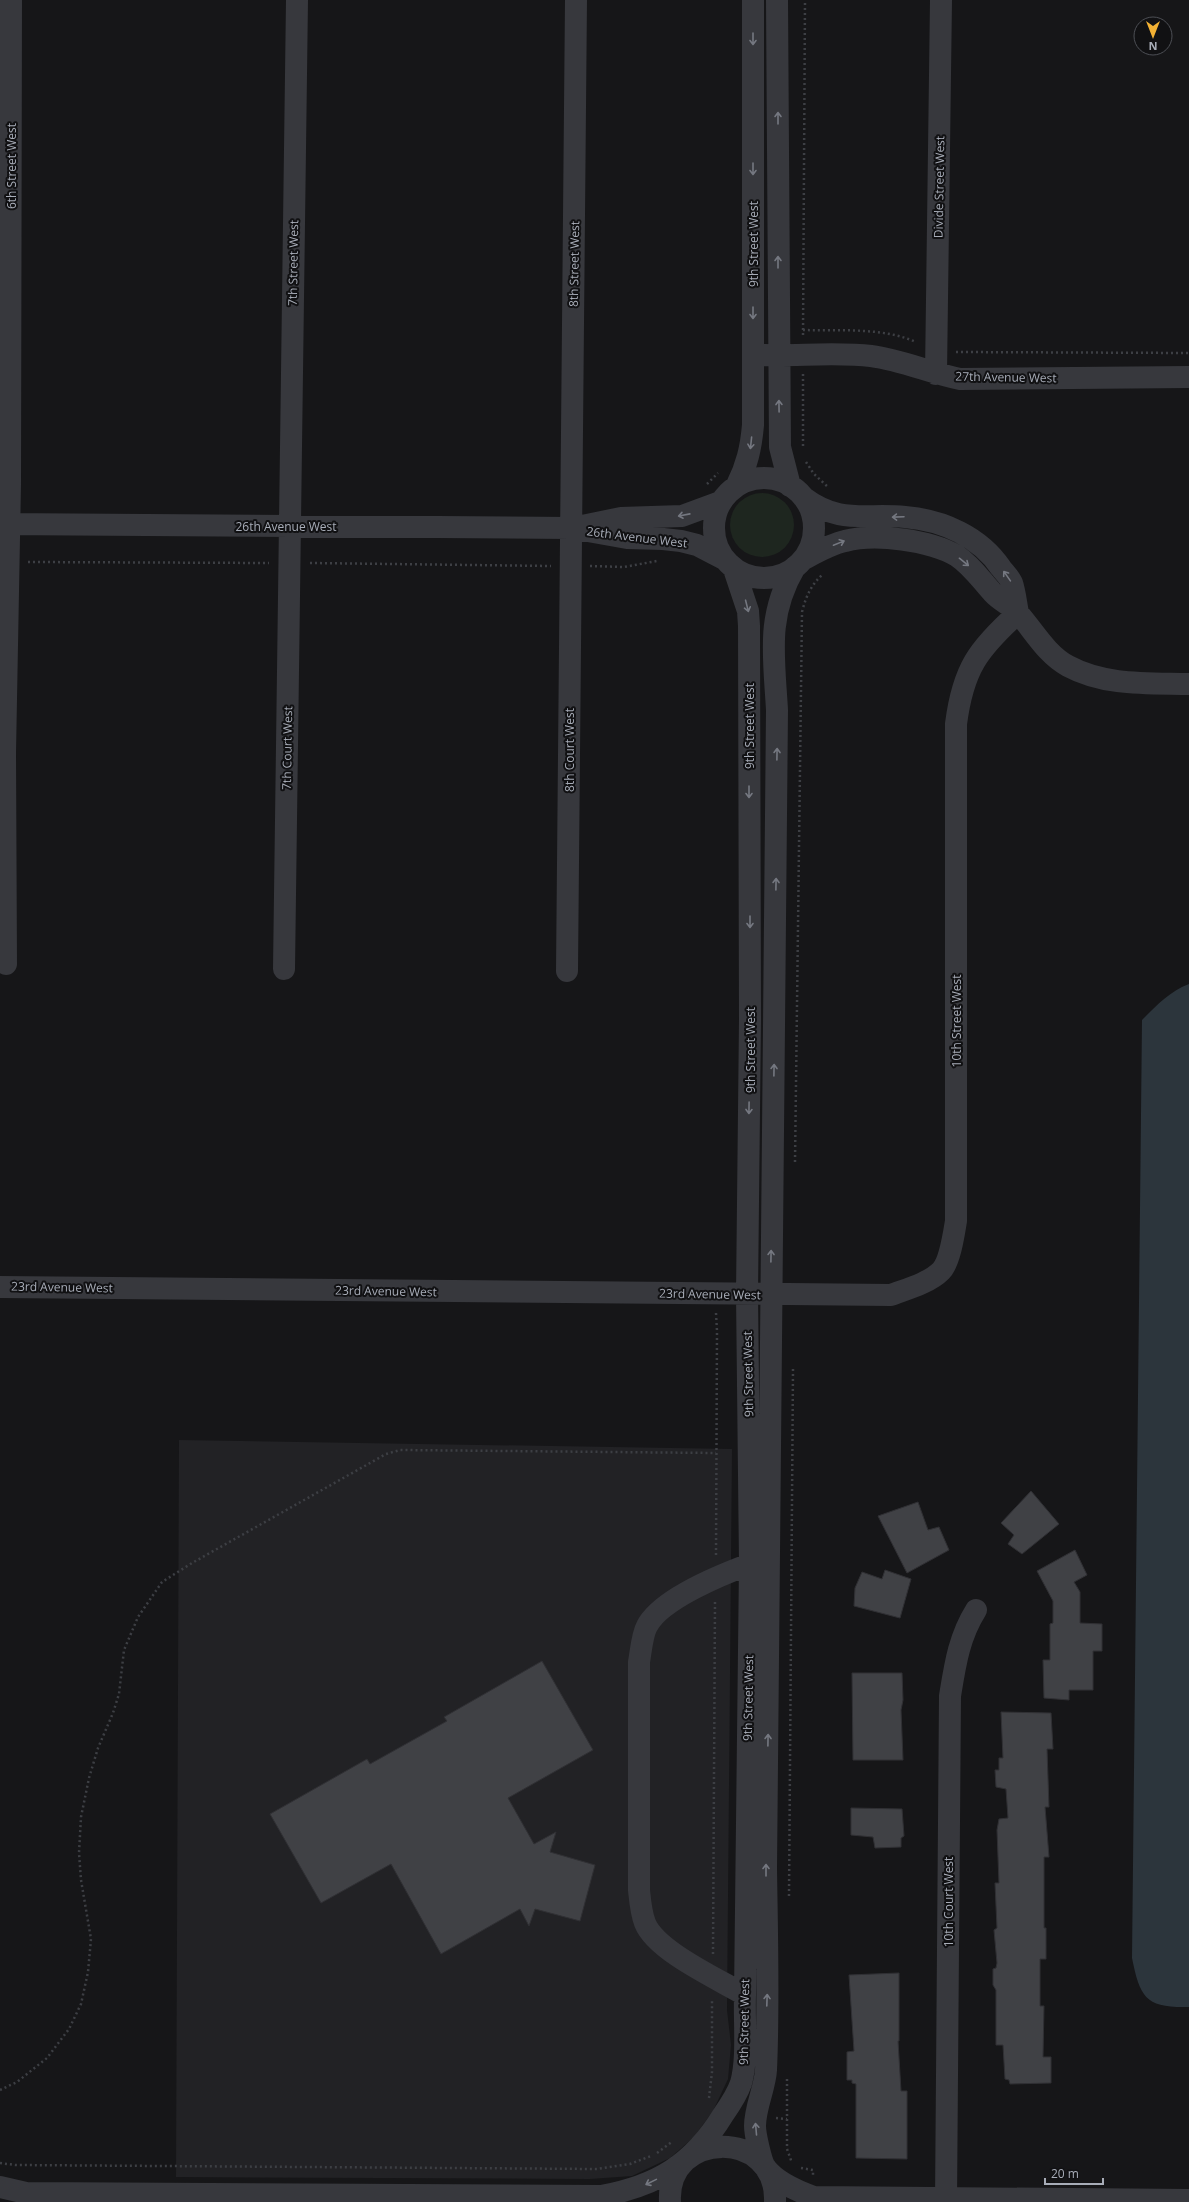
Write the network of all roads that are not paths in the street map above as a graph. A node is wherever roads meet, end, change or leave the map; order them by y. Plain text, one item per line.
1 (11, 0) edge
2 (297, 0) edge
3 (576, 0) edge
4 (753, 0) edge
5 (777, 0) edge
6 (941, 0) edge
7 (753, 355) junction
8 (778, 356) junction
9 (936, 374) junction
10 (1189, 377) edge
11 (737, 485) junction
12 (797, 492) junction
13 (720, 502) junction
14 (4, 524) edge
15 (290, 526) junction
16 (571, 528) junction
17 (800, 563) junction
18 (729, 564) junction
19 (1018, 613) junction
20 (1189, 684) edge
21 (6, 964) dead end
22 (284, 969) dead end
23 (567, 971) dead end
24 (0, 1287) edge
25 (747, 1294) junction
26 (772, 1295) junction
27 (750, 1564) junction
28 (976, 1610) dead end
29 (745, 1995) junction
30 (684, 2162) junction
31 (765, 2166) junction
32 (0, 2187) edge
33 (601, 2196) junction
34 (230, 2198) edge
35 (462, 2199) edge
36 (810, 2200) edge
37 (1189, 2200) edge
38 (946, 2201) edge
39 (622, 2202) edge
40 (670, 2202) edge
41 (775, 2202) edge

1 - 14 street, 6th Street West
2 - 15 street, 7th Street West
3 - 16 street, 8th Street West
4 -> 7 street, 9th Street West
8 -> 5 street, 9th Street West
6 - 9 street, Divide Street West
7 - 8 street, 27th Avenue West
7 -> 11 street, 9th Street West
8 - 9 street, 27th Avenue West
12 -> 8 street, 9th Street West
9 - 10 street, 27th Avenue West
11 - 12 street
11 - 13 street
12 - 17 street
19 -> 12 street
13 -> 16 street, 26th Avenue West
13 - 18 street
14 - 15 street, 26th Avenue West
14 - 21 street, 6th Street West
15 - 16 street, 26th Avenue West
15 - 22 street, 7th Court West
16 - 18 street, 26th Avenue West
16 - 23 street, 8th Court West
17 - 18 street
17 -> 19 street
26 -> 17 street, 9th Street West
18 -> 25 street, 9th Street West
19 - 20 street
19 - 26 street, 10th Street West
24 - 25 street, 23rd Avenue West
25 - 26 street, 23rd Avenue West
25 - 27 street, 9th Street West
31 -> 26 street, 9th Street West
27 - 29 street, 9th Street West
27 - 29 street
28 - 38 street, 10th Court West
29 - 30 street, 9th Street West
30 - 31 street
30 -> 33 street
30 - 40 street
31 - 36 street
31 - 41 street, 9th Street West
32 - 34 street
33 - 35 street
33 - 39 street
34 - 35 street
36 - 38 street
37 - 38 street

